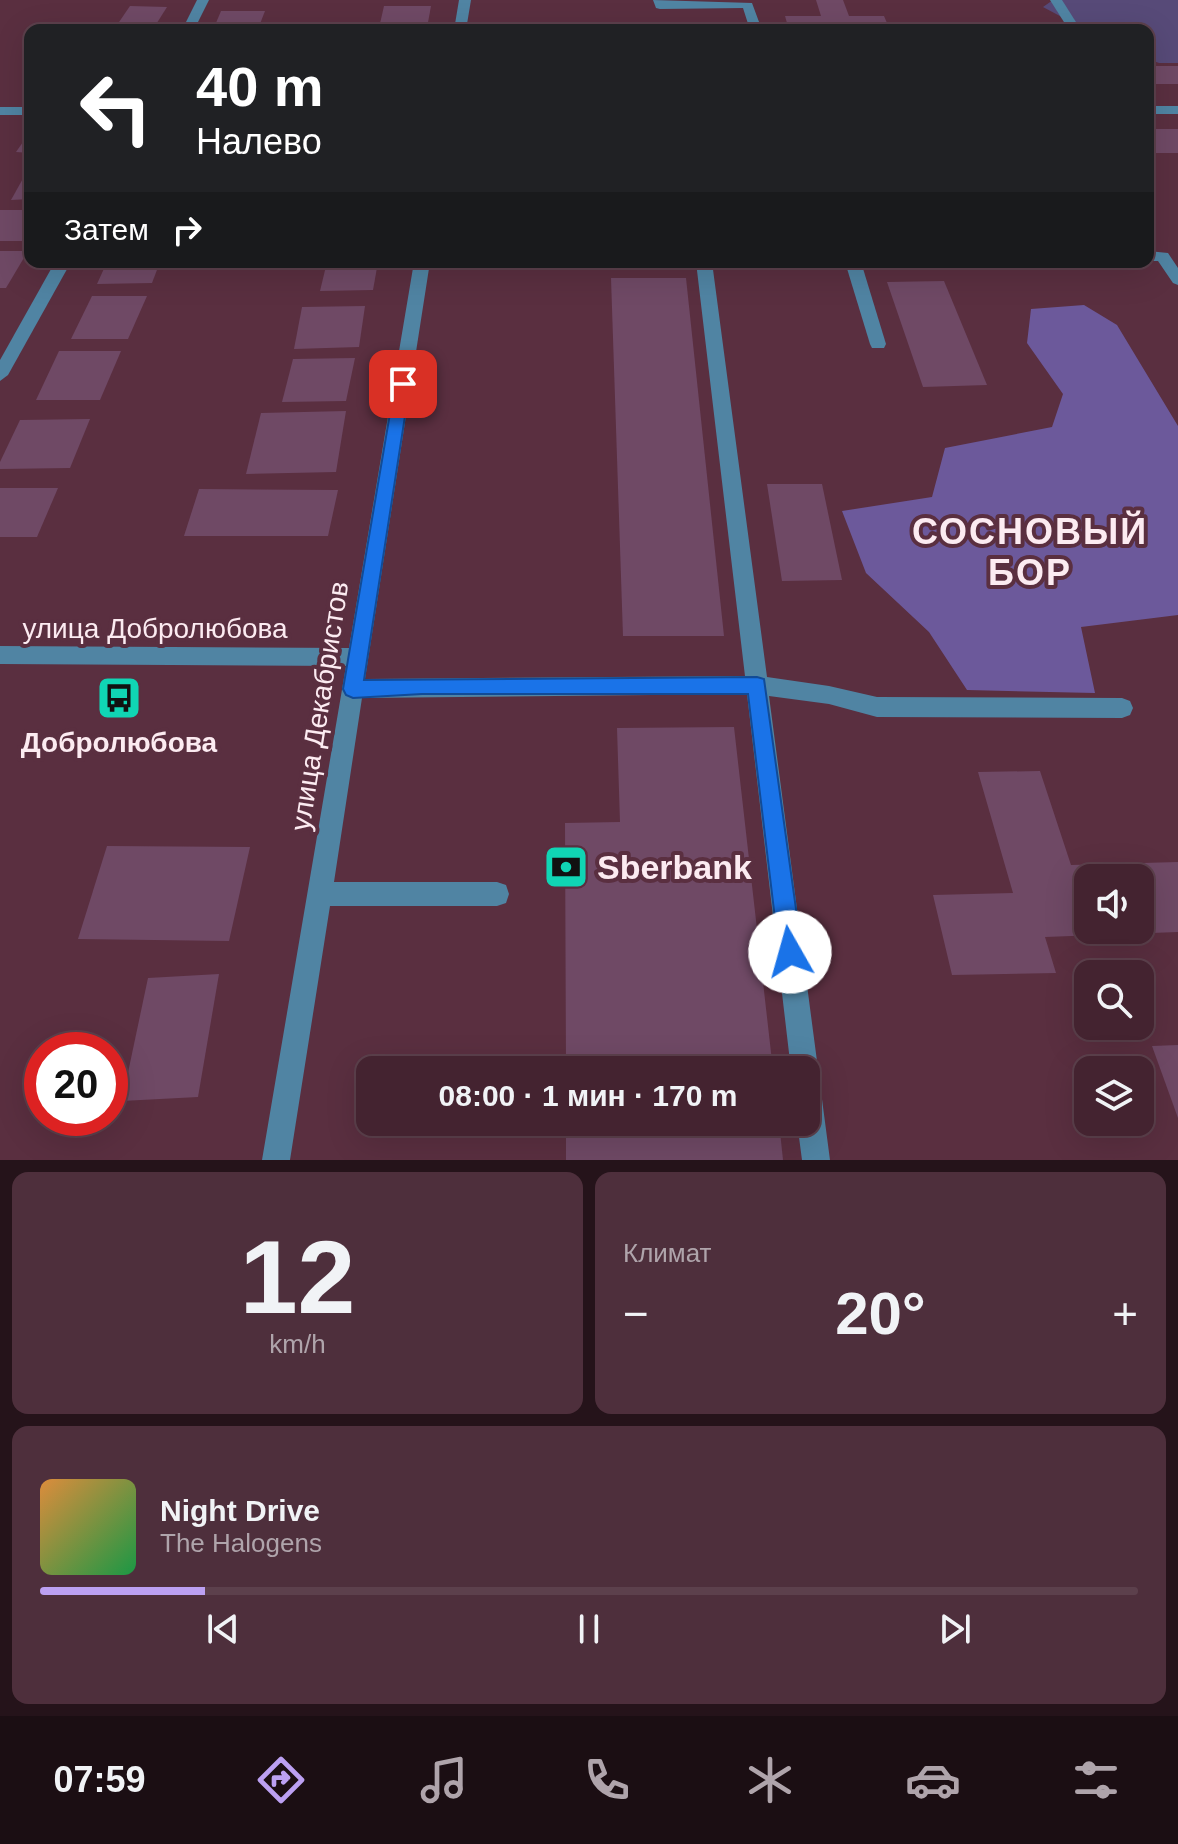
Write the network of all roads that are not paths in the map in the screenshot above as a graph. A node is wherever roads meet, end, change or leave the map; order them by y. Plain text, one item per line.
1 (203, 0) edge
2 (465, 0) edge
3 (659, 0) edge
4 (1056, 0) edge
5 (191, 24) edge
6 (461, 24) edge
7 (754, 24) edge
8 (1071, 24) edge
9 (1154, 110) edge
10 (1178, 110) edge
11 (0, 111) edge
12 (24, 111) edge
13 (1154, 256) edge
14 (60, 268) edge
15 (421, 268) edge
16 (705, 268) edge
17 (855, 268) edge
18 (1178, 280) edge
19 (878, 344) dead end
20 (0, 375) edge
21 (0, 655) edge
22 (358, 657) junction
23 (757, 685) junction
24 (353, 689) junction
25 (1122, 708) dead end
26 (319, 894) junction
27 (497, 894) dead end
28 (803, 1056) edge
29 (813, 1136) edge
30 (276, 1160) edge
31 (816, 1160) edge

1 - 5 street
2 - 6 street
3 - 7 street
4 - 8 street
9 - 10 street
11 - 12 street
13 - 18 street
14 - 20 street
15 - 22 street, улица Декабристов
16 - 23 street
17 - 19 street
21 - 22 street, улица Добролюбова
22 - 24 street, улица Декабристов
23 - 24 street
23 - 25 street
23 - 28 street
24 - 26 street, улица Декабристов
26 - 27 street
26 - 30 street, улица Декабристов
29 - 31 street

